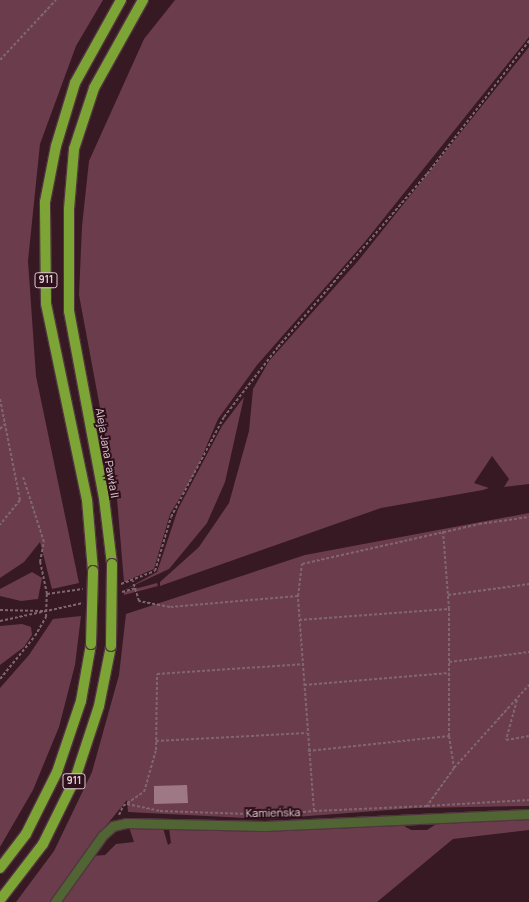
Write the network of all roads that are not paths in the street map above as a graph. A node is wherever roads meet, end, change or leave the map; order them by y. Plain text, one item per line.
1 (121, 0) edge
2 (143, 0) edge
3 (529, 814) edge
4 (0, 868) edge
5 (0, 900) edge
6 (55, 902) edge

1 - 4 main road, 911, bridge
2 - 5 main road, Aleja Jana Pawła II / 911, bridge
3 - 6 street, Kamieńska

